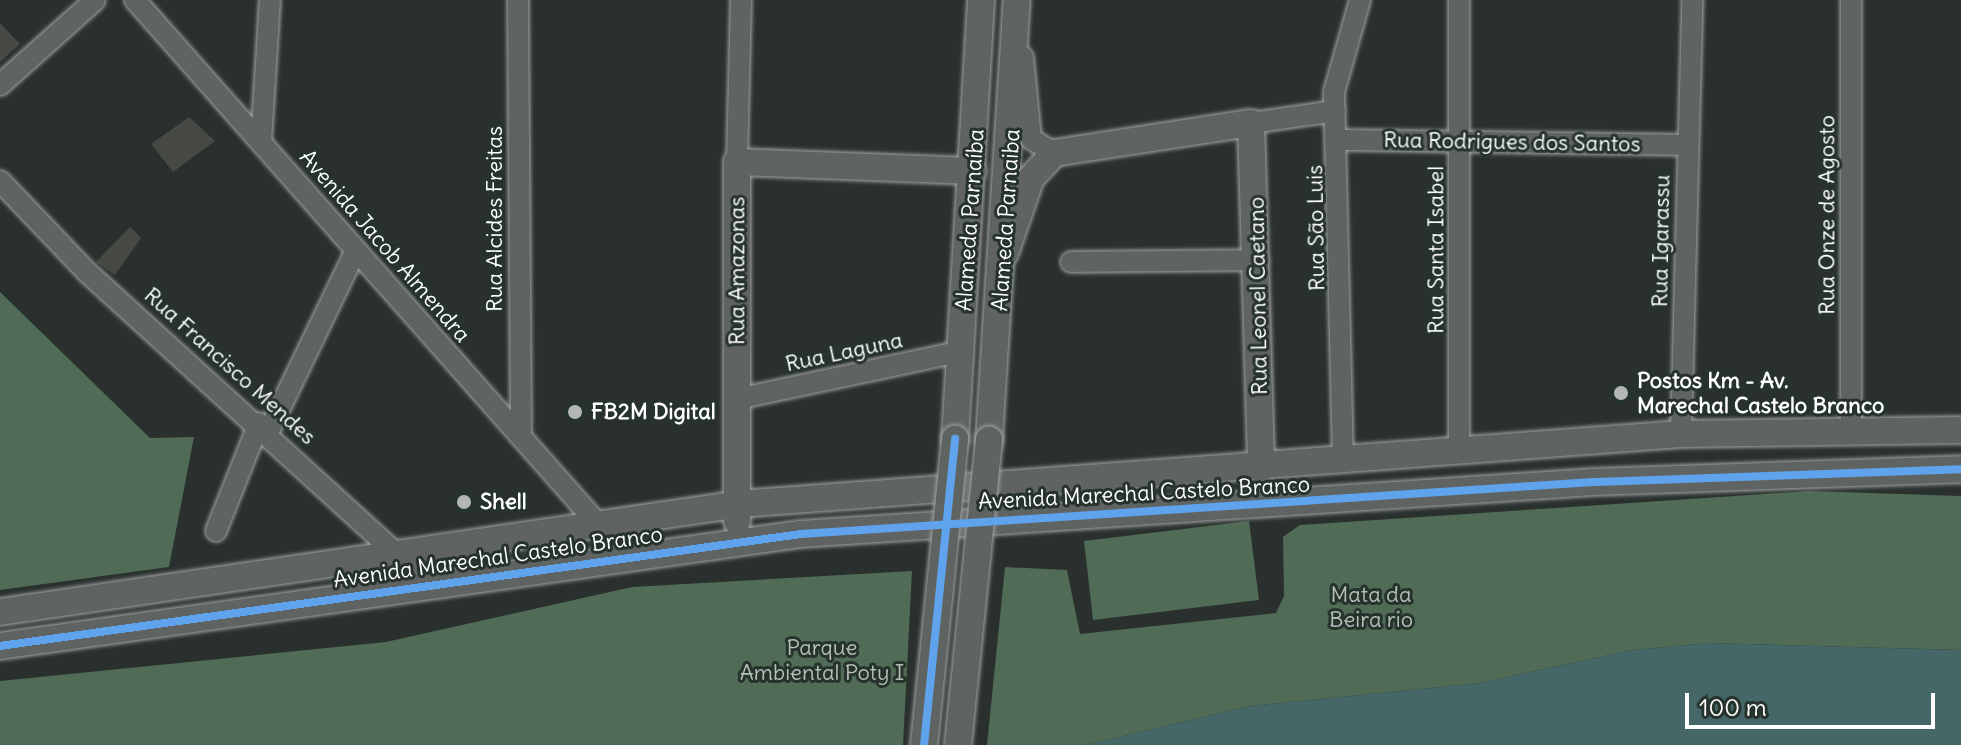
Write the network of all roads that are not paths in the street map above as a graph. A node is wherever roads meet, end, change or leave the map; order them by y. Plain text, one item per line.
1 (95, 0) edge
2 (135, 0) edge
3 (270, 0) edge
4 (518, 0) edge
5 (741, 0) edge
6 (981, 0) edge
7 (1018, 0) edge
8 (1360, 0) edge
9 (1459, 0) edge
10 (1692, 0) edge
11 (1851, 0) edge
12 (266, 68) junction
13 (0, 85) edge
14 (231, 108) junction
15 (1335, 111) junction
16 (1251, 123) junction
17 (1339, 140) junction
18 (1460, 141) junction
19 (261, 142) junction
20 (1686, 145) junction
21 (1054, 153) junction
22 (737, 162) junction
23 (973, 171) junction
24 (0, 181) edge
25 (355, 252) junction
26 (1005, 253) junction
27 (1259, 260) junction
28 (1071, 262) dead end
29 (962, 351) junction
30 (737, 399) junction
31 (264, 427) junction
32 (1851, 430) junction
33 (1961, 430) edge
34 (1681, 434) junction
35 (521, 437) junction
36 (1593, 444) junction
37 (1459, 453) junction
38 (1343, 460) junction
39 (1261, 469) junction
40 (1961, 469) edge
41 (1056, 478) junction
42 (1593, 482) junction
43 (739, 504) junction
44 (1057, 515) junction
45 (598, 524) junction
46 (216, 531) dead end
47 (733, 542) junction
48 (398, 553) junction
49 (431, 585) junction
50 (0, 612) edge
51 (0, 646) edge
52 (924, 745) edge
53 (958, 745) edge

1 - 13 street
2 - 14 street, Avenida Jacob Almendra
3 - 12 street
4 - 35 street, Rua Alcides Freitas
5 - 22 street, Rua Amazonas
6 - 23 main road, Alameda Parnaíba
7 - 21 street, Alameda Parnaiba
7 - 26 main road, Alameda Parnaiba
8 - 15 street, Rua São Luis
9 - 18 street, Rua Santa Isabel
10 - 20 street, Rua Igarassu
11 - 32 street, Rua Onze de Agosto
12 - 14 street
12 - 19 street
14 - 19 street, Avenida Jacob Almendra
15 - 16 street
15 - 17 street, Rua São Luis
16 - 21 main road
16 - 27 main road, Rua Leonel Caetano
17 - 18 street, Rua Rodrigues dos Santos
17 - 38 street, Rua São Luis
18 - 20 street, Rua Rodrigues dos Santos
18 - 37 street, Rua Santa Isabel
19 - 25 street, Avenida Jacob Almendra
20 - 34 street, Rua Igarassu
21 - 26 main road
22 - 23 main road
22 - 30 main road, Rua Amazonas
23 - 29 main road, Alameda Parnaíba
24 - 31 street, Rua Francisco Mendes
25 - 31 street
25 - 35 street, Avenida Jacob Almendra
26 - 53 main road, Alameda Parnaiba, bridge
27 - 28 street
27 - 39 main road, Rua Leonel Caetano
29 - 30 street, Rua Laguna
29 - 52 main road, Alameda Parnaíba, bridge
30 - 43 main road, Rua Amazonas
31 - 46 street
31 - 48 street, Rua Francisco Mendes
32 - 33 main road, Avenida Marechal Castelo Branco
32 - 34 main road, Avenida Marechal Castelo Branco
34 - 36 main road, Avenida Marechal Castelo Branco
35 - 45 street, Avenida Jacob Almendra
36 - 37 main road, Avenida Marechal Castelo Branco
36 - 42 main road
37 - 38 main road, Avenida Marechal Castelo Branco
38 - 39 main road, Avenida Marechal Castelo Branco
39 - 41 main road, Avenida Marechal Castelo Branco
40 - 42 main road, Avenida Marechal Castelo Branco
41 - 43 main road, Avenida Marechal Castelo Branco
41 - 44 main road
42 - 44 main road, Avenida Marechal Castelo Branco
43 - 45 main road, Avenida Marechal Castelo Branco
43 - 47 main road, Rua Amazonas
44 - 47 main road, Avenida Marechal Castelo Branco
45 - 48 main road, Avenida Marechal Castelo Branco
47 - 49 main road, Avenida Marechal Castelo Branco
48 - 49 street, Rua Francisco Mendes
48 - 50 main road, Avenida Marechal Castelo Branco
49 - 51 main road, Avenida Marechal Castelo Branco

